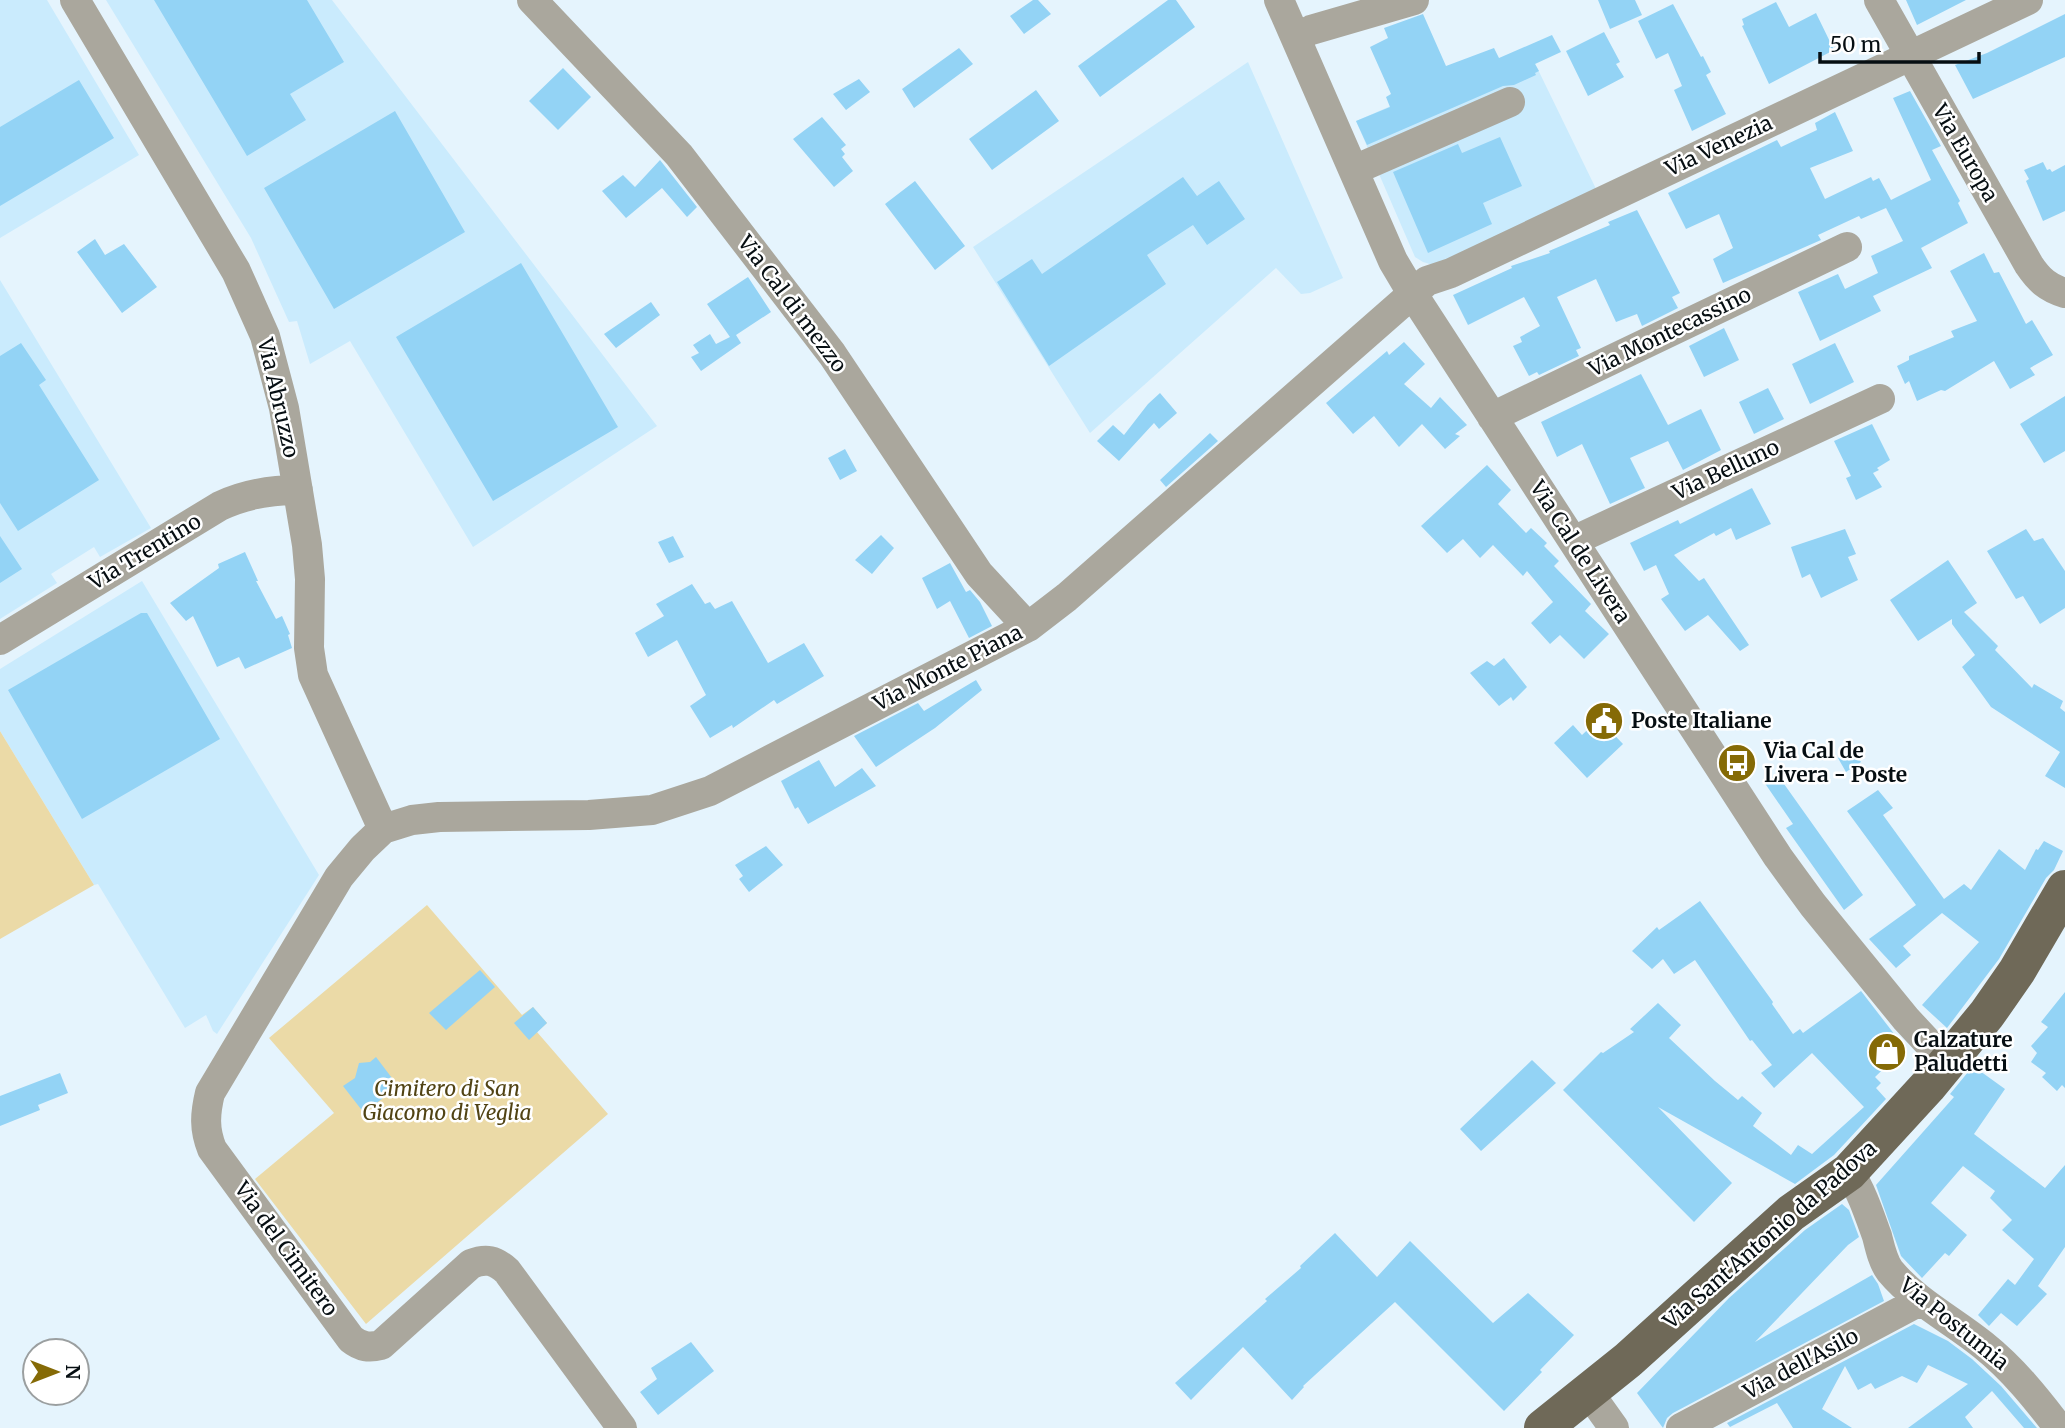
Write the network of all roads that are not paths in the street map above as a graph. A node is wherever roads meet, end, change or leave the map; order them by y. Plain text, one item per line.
1 (75, 0) edge
2 (532, 0) edge
3 (1279, 0) edge
4 (1414, 0) edge
5 (1879, 0) edge
6 (2028, 0) edge
7 (1296, 37) junction
8 (1909, 55) junction
9 (1510, 102) dead end
10 (1354, 170) junction
11 (1847, 247) dead end
12 (1412, 293) junction
13 (2065, 293) edge
14 (1880, 399) dead end
15 (1492, 417) junction
16 (298, 490) junction
17 (1573, 541) junction
18 (1028, 627) junction
19 (0, 640) edge
20 (383, 829) junction
21 (2065, 890) edge
22 (1947, 1063) junction
23 (1849, 1172) junction
24 (1920, 1301) junction
25 (1589, 1393) junction
26 (1546, 1426) edge
27 (622, 1428) edge
28 (1614, 1428) edge
29 (1681, 1428) edge
30 (2059, 1428) edge

1 - 16 street, Via Abruzzo
2 - 18 street, Via Cal di mezzo
3 - 7 street, Via Cal de Livera
4 - 7 street
5 - 8 street, Via Europa
6 - 8 street, Via Venezia
7 - 10 street, Via Cal de Livera
8 - 12 street, Via Venezia
8 - 13 street, Via Europa
9 - 10 street
10 - 12 street, Via Cal de Livera
11 - 15 street, Via Montecassino
12 - 15 street, Via Cal de Livera
12 - 18 street, Via Monte Piana
14 - 17 street, Via Belluno
15 - 17 street, Via Cal de Livera
16 - 19 street, Via Trentino
16 - 20 street, Via Abruzzo
17 - 22 street, Via Cal de Livera
18 - 20 street, Via Monte Piana
20 - 27 street, Via del Cimitero
21 - 22 main road, Via Sant'Antonio da Padova
22 - 23 main road, Via Sant'Antonio da Padova
23 - 24 street, Via Postumia
23 - 25 main road, Via Sant'Antonio da Padova
24 - 29 street, Via dell'Asilo
24 - 30 street, Via Postumia
25 - 26 main road, Via Sant'Antonio da Padova
25 - 28 street

